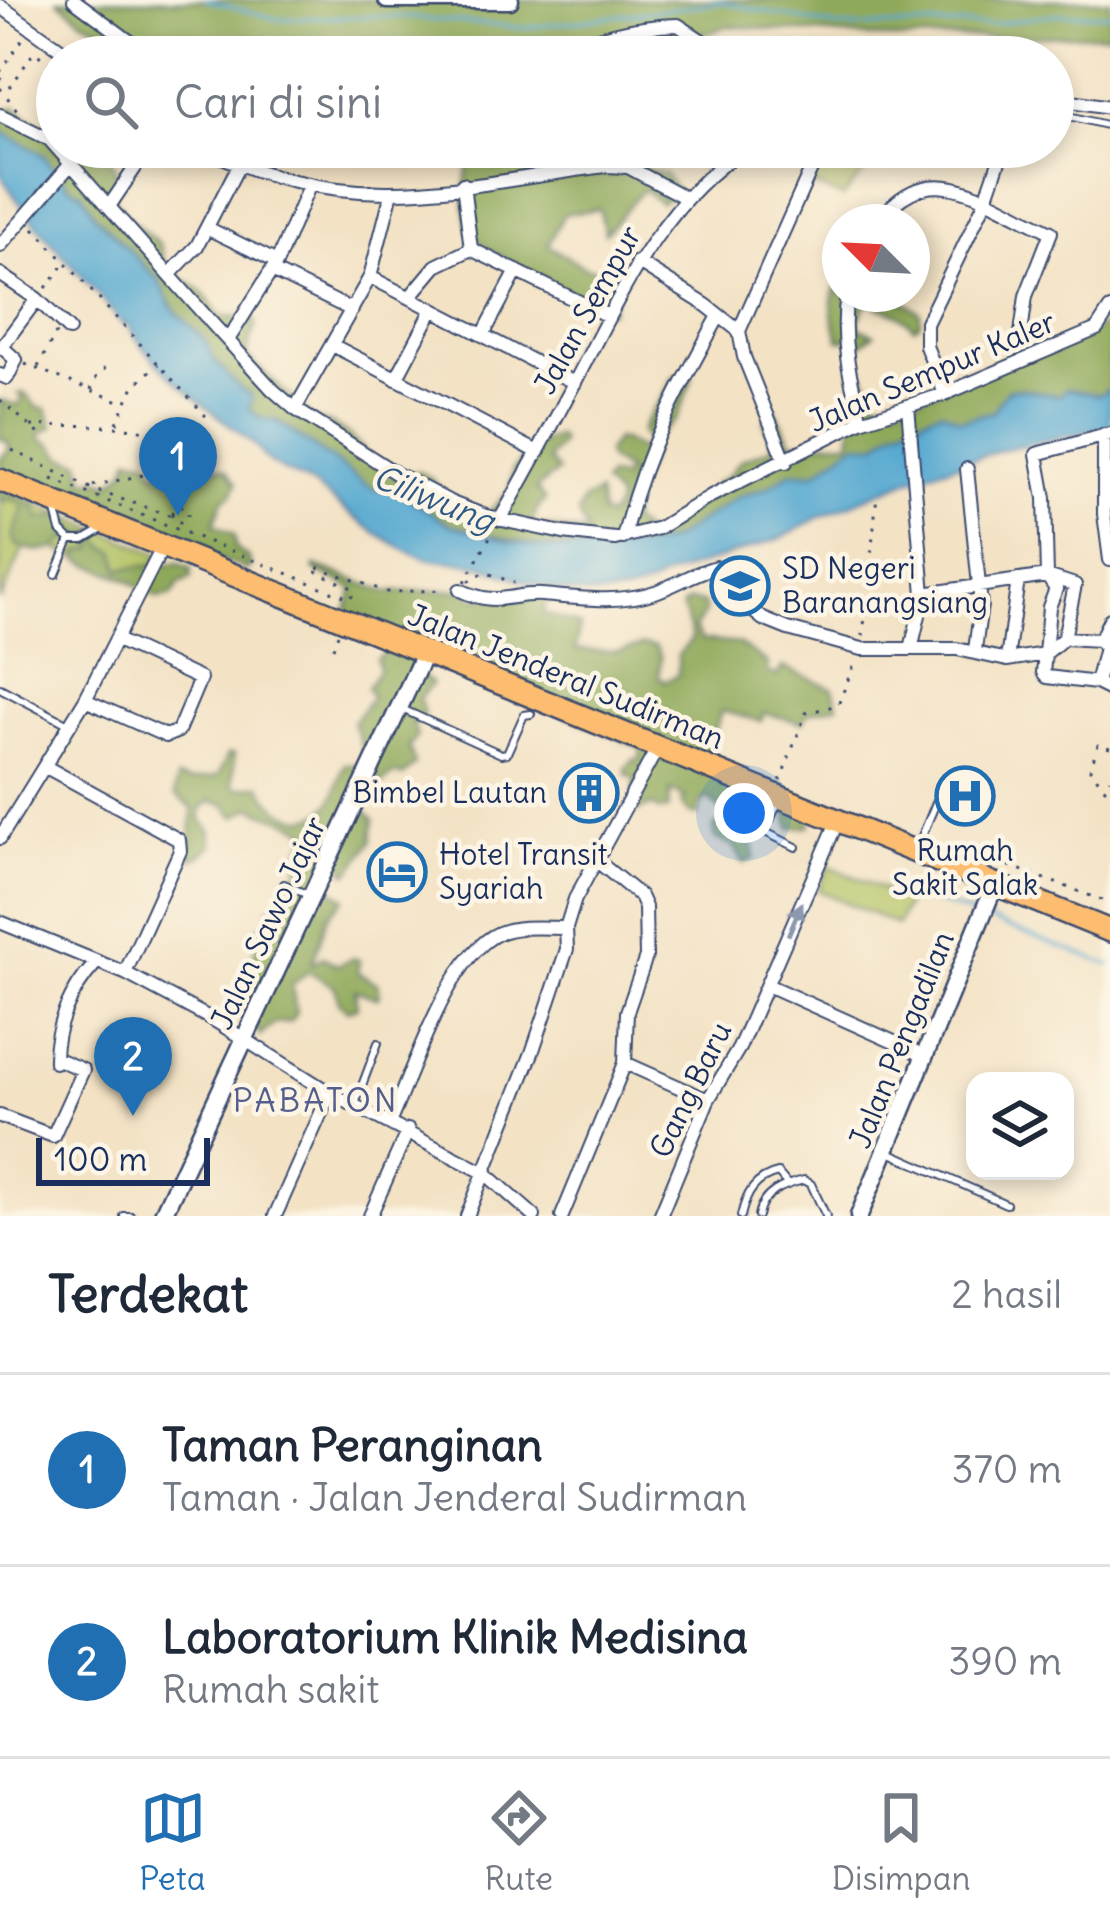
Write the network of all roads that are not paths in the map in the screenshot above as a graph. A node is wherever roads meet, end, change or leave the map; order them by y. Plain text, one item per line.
1 (74, 0) edge
2 (387, 0) edge
3 (510, 0) edge
4 (0, 6) edge
5 (44, 36) edge
6 (123, 36) edge
7 (615, 36) edge
8 (695, 36) edge
9 (1074, 101) edge
10 (1110, 107) edge
11 (0, 115) edge
12 (1074, 117) edge
13 (1110, 126) edge
14 (36, 128) edge
15 (134, 168) edge
16 (238, 168) edge
17 (254, 168) edge
18 (590, 168) edge
19 (630, 168) edge
20 (718, 168) edge
21 (812, 168) edge
22 (997, 168) edge
23 (67, 169) joint
24 (310, 184) junction
25 (463, 184) junction
26 (392, 192) junction
27 (686, 198) junction
28 (985, 202) junction
29 (893, 204) edge
30 (110, 205) junction
31 (207, 228) junction
32 (0, 246) edge
33 (471, 249) junction
34 (638, 262) junction
35 (275, 266) junction
36 (517, 271) junction
37 (0, 274) edge
38 (170, 274) junction
39 (370, 277) junction
40 (410, 297) junction
41 (37, 299) junction
42 (433, 309) junction
43 (1110, 309) edge
44 (352, 310) junction
45 (846, 312) edge
46 (608, 316) junction
47 (719, 316) junction
48 (65, 326) road end
49 (739, 332) junction
50 (483, 335) junction
51 (228, 340) junction
52 (1020, 341) dead end
53 (334, 346) junction
54 (0, 375) edge
55 (396, 380) junction
56 (574, 383) junction
57 (945, 394) junction
58 (296, 409) junction
59 (908, 409) junction
60 (861, 421) junction
61 (1107, 435) edge
62 (538, 452) junction
63 (786, 462) junction
64 (967, 469) dead end
65 (0, 480) edge
66 (53, 490) junction
67 (108, 523) junction
68 (498, 524) junction
69 (623, 538) junction
70 (70, 540) junction
71 (163, 546) junction
72 (1110, 560) edge
73 (56, 574) dead end
74 (1048, 576) junction
75 (1018, 580) junction
76 (980, 585) junction
77 (462, 587) road end
78 (924, 594) junction
79 (1110, 619) edge
80 (1064, 638) junction
81 (117, 640) junction
82 (1100, 640) junction
83 (911, 649) junction
84 (975, 650) junction
85 (425, 652) junction
86 (1045, 654) junction
87 (1007, 660) junction
88 (1096, 683) junction
89 (0, 688) edge
90 (1110, 690) edge
91 (85, 700) junction
92 (399, 708) junction
93 (531, 714) dead end
94 (70, 725) junction
95 (658, 747) junction
96 (46, 767) junction
97 (940, 793) dead end
98 (781, 797) junction
99 (838, 820) junction
100 (0, 838) edge
101 (796, 847) dead end
102 (915, 852) junction
103 (596, 861) junction
104 (284, 884) dead end
105 (995, 884) junction
106 (311, 897) junction
107 (0, 922) edge
108 (566, 928) junction
109 (1110, 931) edge
110 (95, 964) junction
111 (125, 973) junction
112 (767, 985) junction
113 (245, 1037) junction
114 (378, 1043) dead end
115 (925, 1056) junction
116 (625, 1063) junction
117 (330, 1093) junction
118 (708, 1100) junction
119 (355, 1104) junction
120 (0, 1116) edge
121 (390, 1121) junction
122 (408, 1130) junction
123 (886, 1151) junction
124 (485, 1173) junction
125 (788, 1185) junction
126 (1006, 1204) dead end
127 (162, 1216) edge
128 (275, 1216) edge
129 (370, 1216) edge
130 (466, 1216) edge
131 (533, 1216) edge
132 (562, 1216) edge
133 (660, 1216) edge
134 (741, 1216) edge
135 (758, 1216) edge
136 (826, 1216) edge
137 (859, 1216) edge

1 - 6 street
2 - 3 street
4 - 5 street
7 - 8 street
9 - 10 street
11 - 14 street, Jalan Sempur Kaler
12 - 13 lane
15 - 30 street
16 - 31 street
17 - 24 street
18 - 25 street
19 - 27 street
20 - 27 street, Jalan Sempur
21 - 49 street
22 - 28 street
23 - 30 street, Jalan Sempur Kaler
23 - 32 street
24 - 26 street
24 - 35 street
25 - 26 street
25 - 33 street
26 - 39 street
27 - 34 street, Jalan Sempur
28 - 29 street
28 - 52 street
28 - 57 street
30 - 38 street, Jalan Sempur Kaler
31 - 35 street
31 - 38 street
33 - 36 street
33 - 40 street
34 - 46 street, Jalan Sempur
34 - 47 street
35 - 44 street
35 - 51 street
36 - 46 street
36 - 50 street
37 - 41 street
38 - 51 street, Jalan Sempur Kaler
39 - 40 street
39 - 44 street
40 - 42 street
41 - 48 street
41 - 54 street
42 - 50 street
42 - 55 street
43 - 57 street, Jalan Sempur Kaler
44 - 53 street
45 - 60 street
46 - 56 street, Jalan Sempur
47 - 49 street
47 - 69 street
49 - 63 street
50 - 56 street
51 - 58 street, Jalan Sempur Kaler
53 - 55 street
53 - 58 street
55 - 62 street
56 - 62 street, Jalan Sempur
57 - 59 street, Jalan Sempur Kaler
58 - 68 street, Jalan Sempur Kaler
59 - 60 street, Jalan Sempur Kaler
59 - 78 street
60 - 63 street, Jalan Sempur Kaler
61 - 72 street
61 - 74 street
62 - 68 street, Jalan Sempur
63 - 69 street, Jalan Sempur Kaler
64 - 76 street
65 - 66 main road, Jalan Jenderal Sudirman
66 - 67 main road, Jalan Jenderal Sudirman
66 - 70 lane
67 - 70 lane
67 - 71 main road, Jalan Jenderal Sudirman
68 - 69 street, Jalan Sempur Kaler
70 - 73 lane
71 - 81 street
71 - 85 main road, Jalan Jenderal Sudirman
74 - 75 street
74 - 80 street
74 - 86 street
75 - 76 street
75 - 87 street
76 - 78 street
76 - 84 street
77 - 83 street
78 - 83 street
79 - 82 street
80 - 82 street
80 - 86 street
81 - 91 street
81 - 91 street
82 - 88 street
83 - 84 street
84 - 87 street
85 - 92 street, Jalan Sawo Jajar
85 - 95 main road, Jalan Jenderal Sudirman
86 - 87 street
86 - 88 street
88 - 90 street
89 - 94 lane
91 - 94 street
92 - 93 lane
92 - 106 street, Jalan Sawo Jajar
94 - 96 street
95 - 98 main road, Jalan Jenderal Sudirman
95 - 103 street
96 - 100 street
96 - 111 street
97 - 102 lane
98 - 99 main road, Jalan Jenderal Sudirman
98 - 101 lane
99 - 102 main road, Jalan Jenderal Sudirman
112 -> 99 street, Gang Baru
102 - 105 main road, Jalan Jenderal Sudirman
103 - 108 street
103 - 116 street
104 - 106 lane
105 - 109 main road, Jalan Jenderal Sudirman
105 - 115 street, Jalan Pengadilan
106 - 113 street, Jalan Sawo Jajar
107 - 110 street
108 - 121 street
108 - 124 street
110 - 111 street
110 - 120 street
111 - 113 street
112 - 115 street
112 - 118 street, Gang Baru
113 - 117 street
113 - 127 street, Jalan Sawo Jajar
114 - 119 lane
115 - 123 street, Jalan Pengadilan
116 - 118 street
116 - 132 street
117 - 119 street
117 - 128 street
118 - 133 street, Gang Baru
119 - 121 street
121 - 122 street
122 - 124 street
122 - 129 street
123 - 126 lane
123 - 137 street, Jalan Pengadilan
124 - 130 street
124 - 131 street
125 - 134 lane
125 - 135 lane
125 - 136 lane

